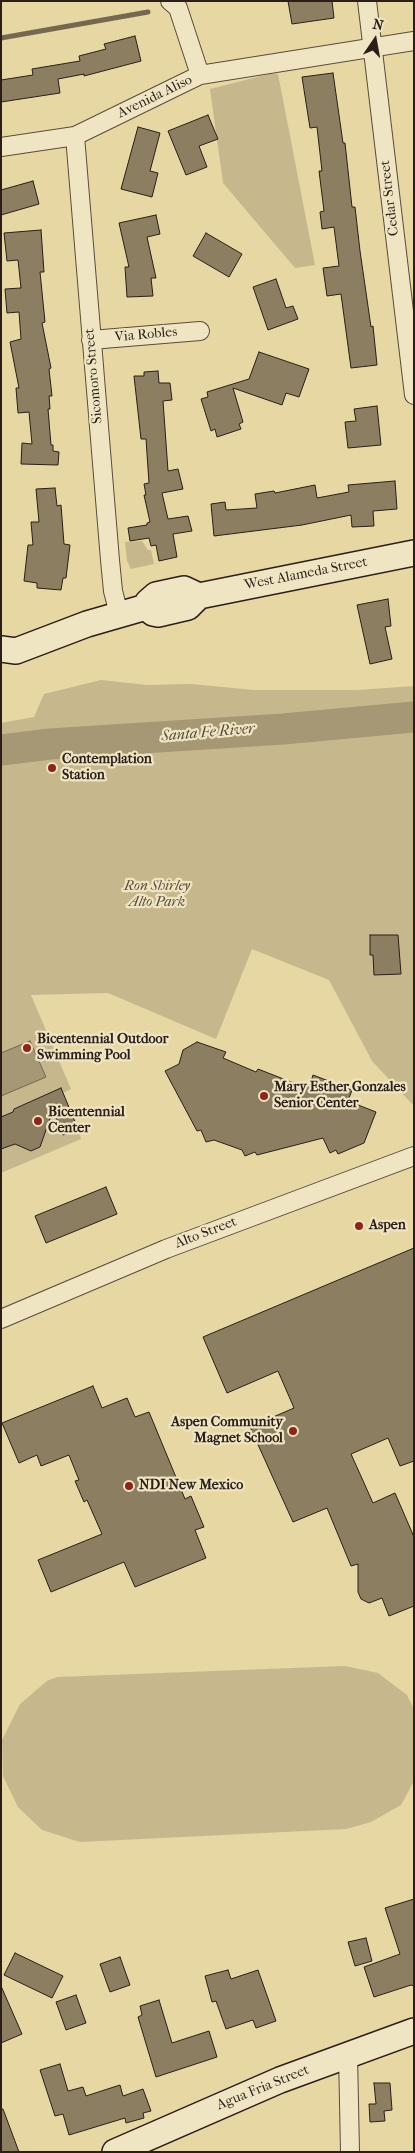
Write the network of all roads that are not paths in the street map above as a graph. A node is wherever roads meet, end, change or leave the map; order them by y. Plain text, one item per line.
1 (170, 1) edge
2 (367, 1) edge
3 (414, 41) edge
4 (372, 47) junction
5 (200, 75) junction
6 (75, 136) junction
7 (1, 147) edge
8 (200, 331) dead end
9 (91, 340) junction
10 (414, 394) edge
11 (414, 553) edge
12 (118, 614) junction
13 (6, 655) edge
14 (414, 1156) edge
15 (1, 1318) edge
16 (414, 2032) edge
17 (348, 2054) junction
18 (115, 2152) edge
19 (350, 2152) edge

1 - 5 street
2 - 4 street, Cedar Street
3 - 4 street, Avenida Aliso
4 - 5 street, Avenida Aliso
4 - 10 street, Cedar Street
5 - 6 street, Avenida Aliso
6 - 7 street, Avenida Aliso
6 - 9 street, Sicomoro Street
8 - 9 street, Via Robles
9 - 12 street, Sicomoro Street
11 - 12 street, West Alameda Street
12 - 13 street, West Alameda Street
14 - 15 street, Alto Street
16 - 17 street, Agua Fria Street
17 - 18 street, Agua Fria Street
17 - 19 street

